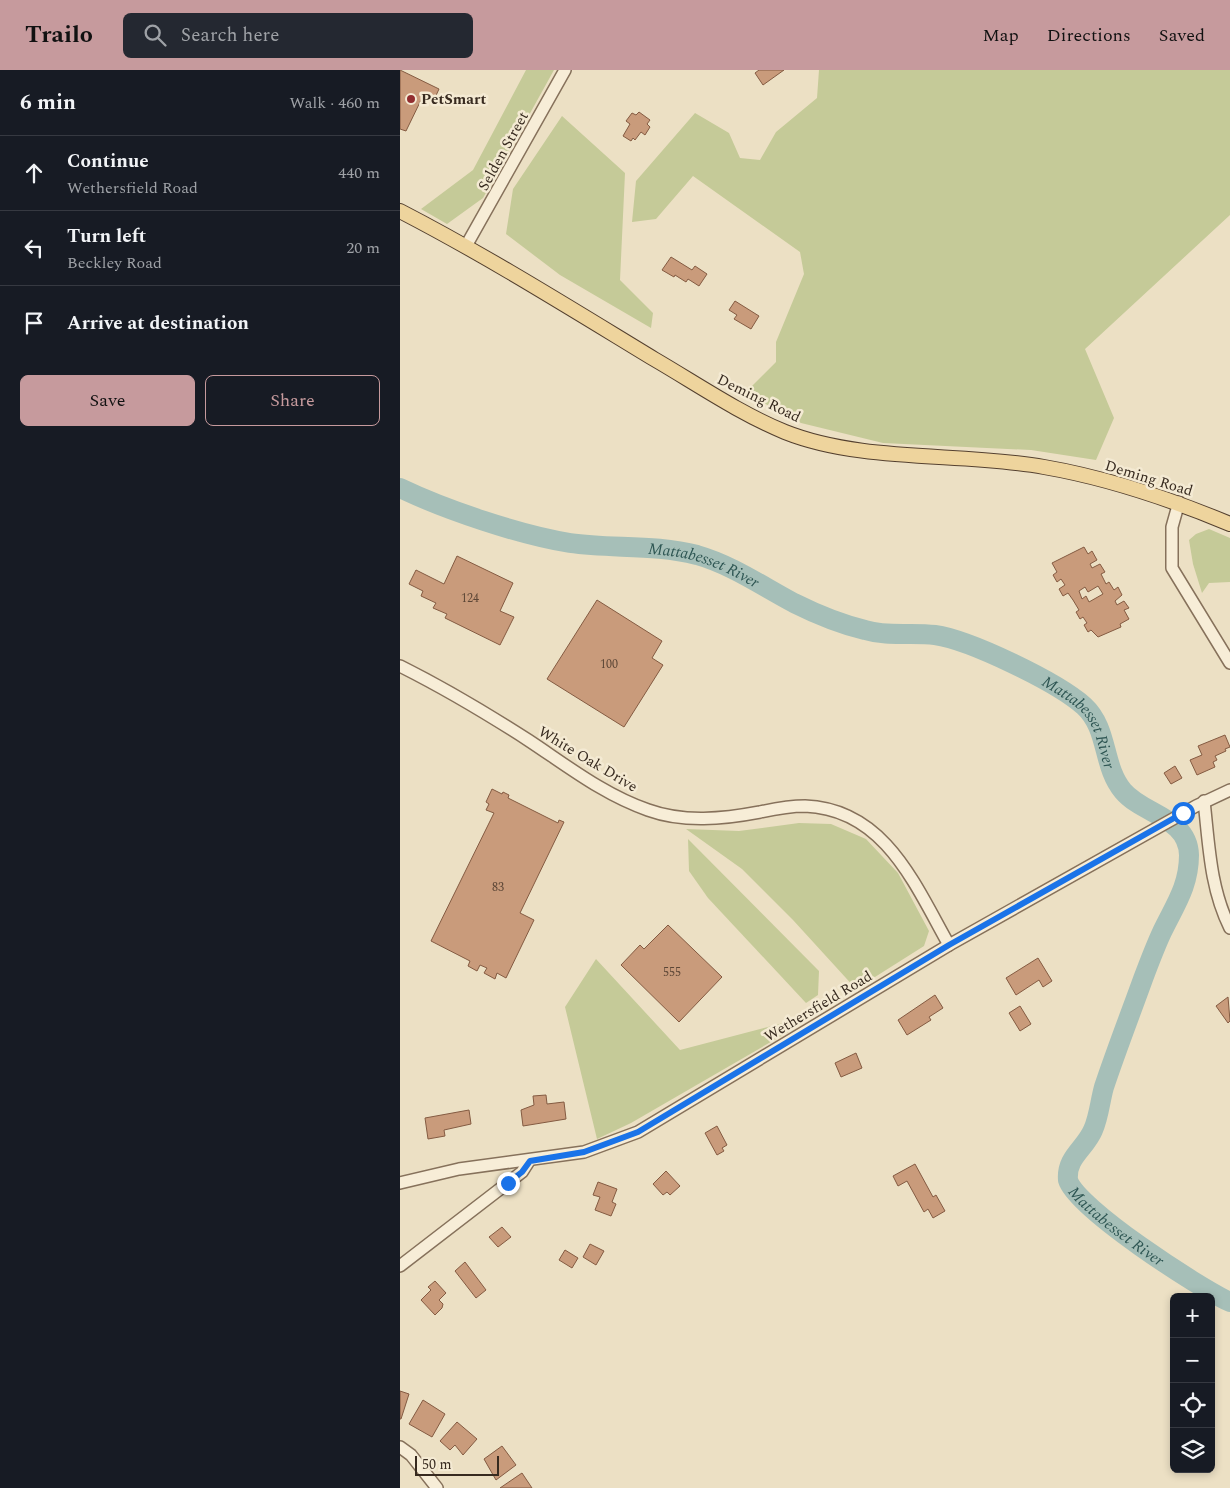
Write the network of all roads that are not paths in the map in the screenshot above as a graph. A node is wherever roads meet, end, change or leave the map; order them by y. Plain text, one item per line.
1 (566, 70) edge
2 (400, 210) edge
3 (466, 246) junction
4 (1179, 502) junction
5 (1230, 524) edge
6 (1230, 663) edge
7 (400, 666) edge
8 (1230, 790) edge
9 (1204, 801) junction
10 (1230, 928) edge
11 (949, 945) junction
12 (530, 1161) junction
13 (400, 1183) edge
14 (400, 1266) edge
15 (400, 1447) edge
16 (437, 1488) edge

1 - 3 street, Selden Street
2 - 3 main road, Deming Road
3 - 4 main road, Deming Road
4 - 5 main road, Deming Road
4 - 6 street
7 - 11 street, White Oak Drive
8 - 9 street, Wethersfield Road
9 - 10 street
9 - 11 street, Wethersfield Road
11 - 12 street, Wethersfield Road
12 - 13 street, Wethersfield Road
12 - 14 street
15 - 16 street

